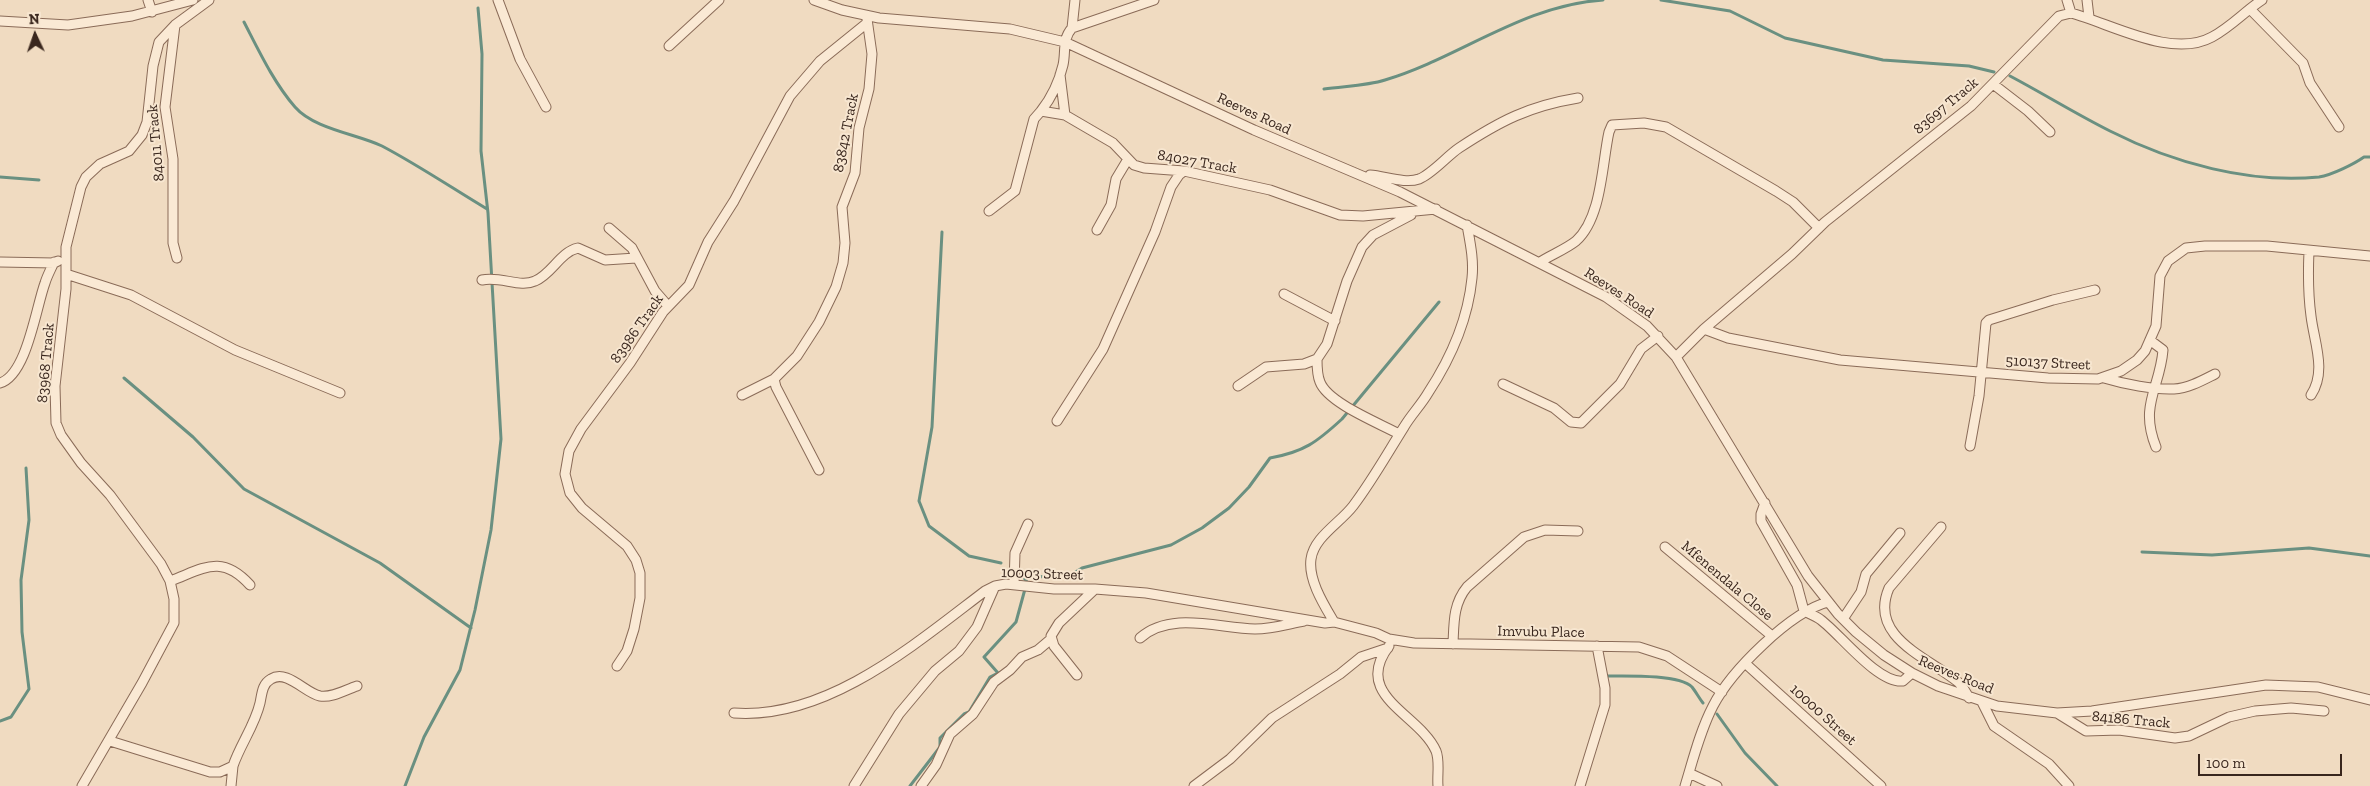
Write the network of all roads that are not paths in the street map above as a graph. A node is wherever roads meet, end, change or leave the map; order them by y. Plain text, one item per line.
1 (148, 0) edge
2 (193, 0) edge
3 (209, 0) edge
4 (498, 0) edge
5 (719, 0) edge
6 (814, 0) edge
7 (1075, 0) edge
8 (1154, 0) edge
9 (2067, 0) edge
10 (2087, 0) edge
11 (2262, 0) edge
12 (2250, 9) junction
13 (152, 12) junction
14 (2071, 12) junction
15 (2089, 17) junction
16 (0, 20) edge
17 (867, 20) junction
18 (175, 25) junction
19 (1072, 28) junction
20 (1065, 42) junction
21 (669, 46) dead end
22 (1060, 75) junction
23 (1993, 84) junction
24 (1578, 98) dead end
25 (546, 107) dead end
26 (1041, 111) junction
27 (1065, 114) junction
28 (2339, 127) dead end
29 (2050, 132) dead end
30 (1128, 160) junction
31 (1184, 171) junction
32 (1360, 175) junction
33 (1436, 209) junction
34 (989, 211) dead end
35 (1418, 212) junction
36 (1468, 225) junction
37 (609, 228) dead end
38 (1819, 228) junction
39 (1097, 230) dead end
40 (2308, 251) junction
41 (66, 255) junction
42 (2370, 256) edge
43 (176, 258) dead end
44 (636, 258) junction
45 (0, 262) edge
46 (54, 262) junction
47 (1540, 262) junction
48 (66, 274) junction
49 (482, 280) dead end
50 (2095, 290) dead end
51 (1284, 294) dead end
52 (668, 306) junction
53 (1335, 321) junction
54 (1704, 330) junction
55 (1658, 336) junction
56 (2151, 341) junction
57 (1676, 357) junction
58 (1317, 359) junction
59 (1982, 373) junction
60 (2216, 374) dead end
61 (774, 378) junction
62 (2104, 378) junction
63 (0, 383) edge
64 (1503, 384) dead end
65 (1238, 386) dead end
66 (2153, 387) junction
67 (340, 393) dead end
68 (742, 395) dead end
69 (2311, 395) dead end
70 (1057, 421) dead end
71 (1400, 434) junction
72 (1970, 446) dead end
73 (2156, 447) dead end
74 (819, 470) dead end
75 (1765, 503) junction
76 (1028, 524) dead end
77 (1941, 527) dead end
78 (1578, 531) dead end
79 (1900, 533) dead end
80 (1665, 548) dead end
81 (170, 581) junction
82 (1014, 584) junction
83 (250, 585) dead end
84 (995, 586) junction
85 (1096, 589) junction
86 (1828, 602) junction
87 (1804, 611) junction
88 (1842, 619) junction
89 (1311, 620) junction
90 (1334, 622) junction
91 (1351, 627) joint
92 (1772, 636) junction
93 (1051, 638) junction
94 (1140, 638) dead end
95 (1394, 640) junction
96 (1453, 644) junction
97 (1597, 646) junction
98 (1388, 648) junction
99 (1746, 664) junction
100 (617, 666) dead end
101 (1912, 673) junction
102 (1077, 675) dead end
103 (357, 686) dead end
104 (1722, 692) junction
105 (1969, 698) junction
106 (2370, 700) edge
107 (1982, 702) junction
108 (2324, 711) dead end
109 (734, 712) dead end
110 (2057, 713) junction
111 (110, 741) junction
112 (233, 766) junction
113 (1689, 773) junction
114 (82, 786) edge
115 (231, 786) edge
116 (854, 786) edge
117 (922, 786) edge
118 (1194, 786) edge
119 (1438, 786) edge
120 (1580, 786) edge
121 (1684, 786) edge
122 (1717, 786) edge
123 (1882, 786) edge
124 (2069, 786) edge

1 - 13 street
2 - 13 street
3 - 18 street, 83968 Track
4 - 25 street
5 - 21 street
6 - 17 street, Reeves Road
7 - 19 street
8 - 19 street
9 - 14 street
10 - 15 street
11 - 12 street
12 - 15 street
12 - 28 street
13 - 16 street
14 - 15 street
14 - 23 street, 83697 Track
17 - 20 street, Reeves Road
17 - 52 street, 83986 Track
17 - 61 street, 83842 Track
18 - 41 street, 83968 Track
18 - 43 street, 84011 Track
19 - 20 street
20 - 22 street
20 - 32 street, Reeves Road
22 - 26 street
22 - 27 street
23 - 29 street
23 - 38 street, 83697 Track
24 - 32 street
26 - 27 street, 84027 Track
26 - 34 street
27 - 30 street, 84027 Track
30 - 31 street, 84027 Track
30 - 39 street
31 - 35 street, 84027 Track
31 - 70 street
32 - 33 street, Reeves Road
33 - 35 street, 84027 Track
33 - 36 street, Reeves Road
35 - 53 street
36 - 47 street, Reeves Road
36 - 71 street
37 - 44 street
38 - 47 street
38 - 54 street, 83697 Track
40 - 42 street, 510137 Street
40 - 56 street, 510137 Street
40 - 69 street
41 - 46 street
41 - 48 street, 83968 Track
44 - 49 street
44 - 52 street
45 - 46 street
46 - 63 street
47 - 55 street, Reeves Road
48 - 67 street
48 - 81 street, 83968 Track
50 - 59 street
51 - 53 street
52 - 100 street, 83986 Track
53 - 58 street
54 - 57 street, 83697 Track
54 - 59 street, 510137 Street
55 - 57 street, Reeves Road
55 - 64 street
56 - 62 street, 510137 Street
56 - 66 street
57 - 75 street, Reeves Road
58 - 65 street
58 - 71 street
59 - 62 street, 510137 Street
59 - 72 street
60 - 66 street
61 - 68 street, 83842 Track
61 - 74 street
62 - 66 street
66 - 73 street
71 - 90 street
75 - 86 street, Reeves Road
75 - 87 street
76 - 82 street
77 - 105 street
78 - 96 street
79 - 88 street
80 - 92 street, Mfenendala Close
81 - 83 street
81 - 111 street, 83968 Track
82 - 84 street, 10003 Street
82 - 85 street, 10003 Street
84 - 109 street, 10003 Street
84 - 116 street
85 - 89 street, 10003 Street
85 - 93 street
86 - 87 street
86 - 88 street, Reeves Road
87 - 92 street
87 - 101 street
88 - 101 street, Reeves Road
89 - 90 street, 10003 Street
89 - 94 street
90 - 91 street, 10003 Street
91 - 95 street, Imvubu Place
92 - 99 street
93 - 102 street
93 - 117 street
95 - 96 street, Imvubu Place
95 - 98 street
96 - 97 street, Imvubu Place
97 - 104 street, Imvubu Place
97 - 120 street
98 - 118 street
98 - 119 street
99 - 104 street
99 - 123 street, 10000 Street
101 - 105 street, Reeves Road
103 - 112 street
104 - 113 street
105 - 107 street, Reeves Road
106 - 110 street, Reeves Road
107 - 110 street, Reeves Road
107 - 124 street
108 - 110 street, 84186 Track
111 - 112 street
111 - 114 street, 83968 Track
112 - 115 street
113 - 121 street
113 - 122 street

